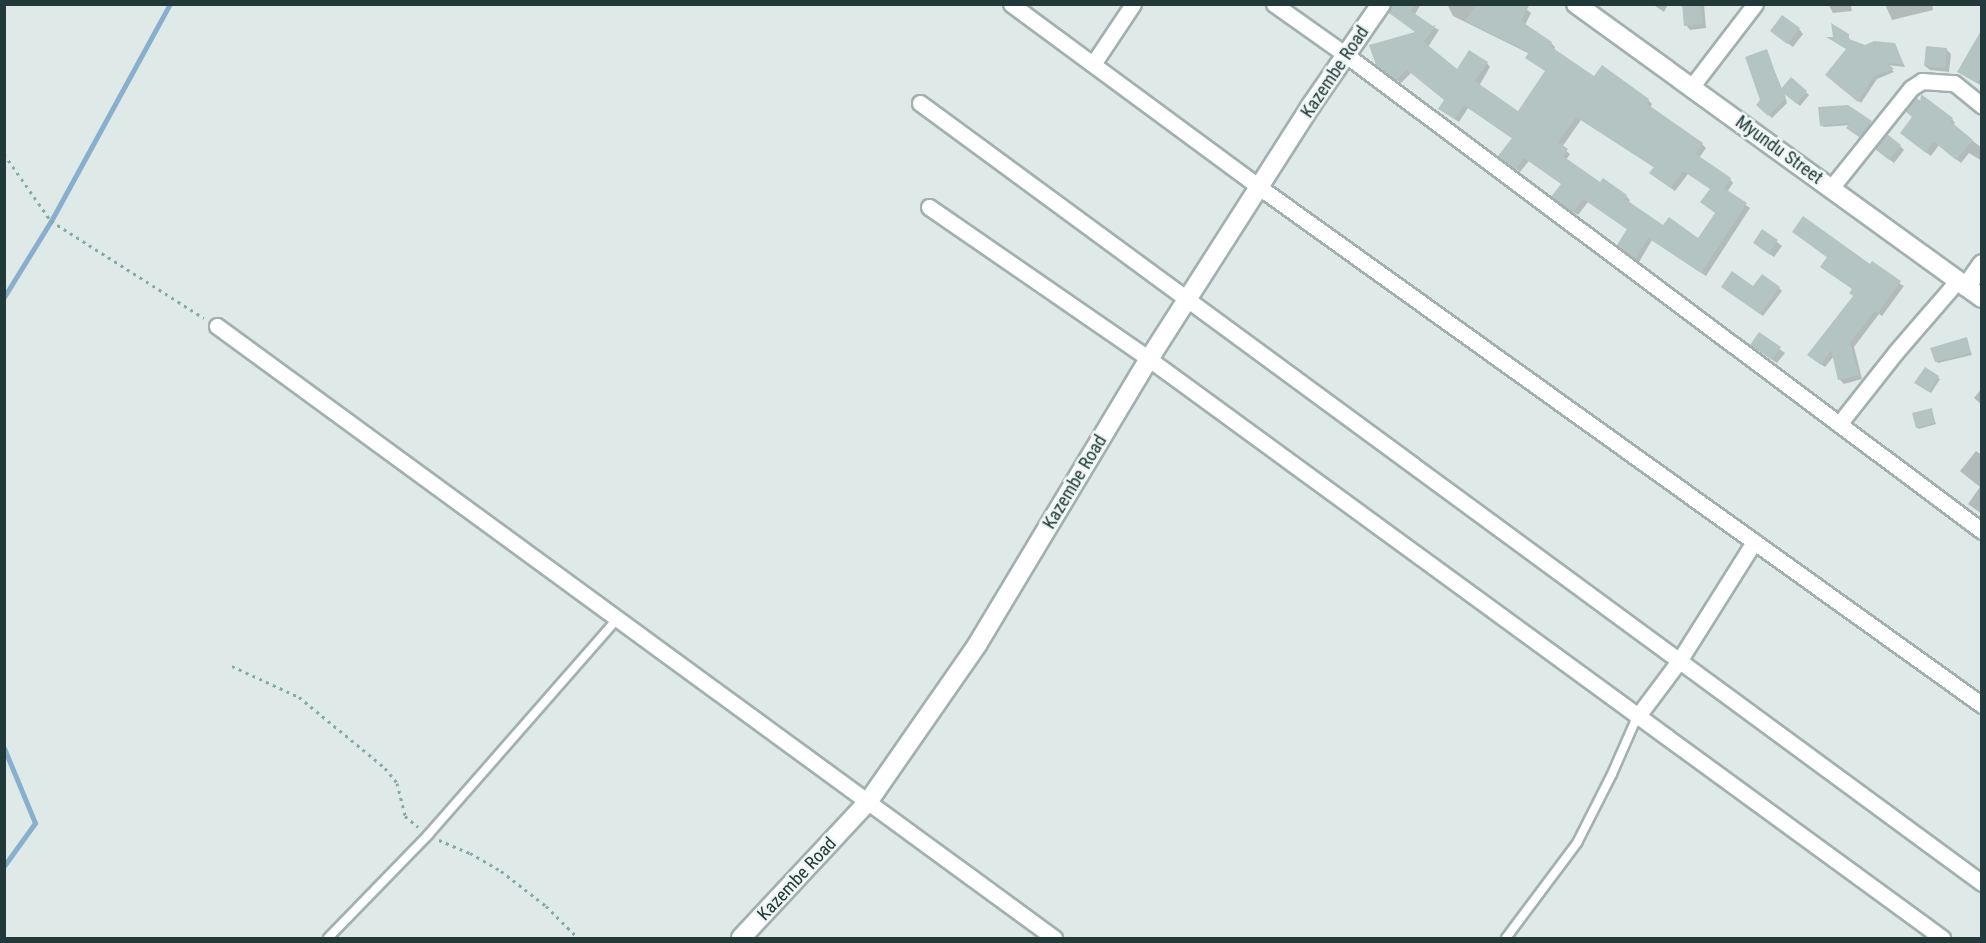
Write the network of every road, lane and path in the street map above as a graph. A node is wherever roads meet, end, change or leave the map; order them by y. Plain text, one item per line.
1 (1011, 4) edge
2 (1133, 4) edge
3 (1274, 4) edge
4 (1381, 4) edge
5 (1576, 4) edge
6 (1755, 4) edge
7 (1346, 55) junction
8 (1093, 64) junction
9 (1692, 86) junction
10 (920, 103) dead end
11 (1982, 106) edge
12 (4, 154) edge
13 (1259, 187) junction
14 (1831, 188) junction
15 (929, 207) dead end
16 (1982, 264) edge
17 (1962, 284) junction
18 (1188, 297) junction
19 (1982, 298) edge
20 (217, 326) joint
21 (1149, 359) junction
22 (1839, 424) junction
23 (1982, 531) edge
24 (1754, 542) junction
25 (617, 619) junction
26 (1679, 661) junction
27 (232, 666) dead end
28 (1982, 705) edge
29 (1637, 717) junction
30 (868, 802) junction
31 (428, 835) junction
32 (1982, 883) edge
33 (328, 939) edge
34 (578, 939) edge
35 (741, 939) edge
36 (1054, 939) edge
37 (1506, 939) edge
38 (1942, 939) edge

1 - 8 street
2 - 8 street
3 - 7 street
4 - 7 main road, Kazembe Road
5 - 9 main road, Myundu Street
6 - 9 street
7 - 13 main road, Kazembe Road
7 - 22 street
8 - 13 street
9 - 14 main road, Myundu Street
10 - 18 street
11 - 14 street
12 - 20 path
13 - 18 main road, Kazembe Road
13 - 24 street
14 - 17 main road, Myundu Street
15 - 21 street
16 - 17 main road
17 - 19 main road, Myundu Street
17 - 22 street
18 - 21 main road, Kazembe Road
18 - 26 street
20 - 25 street
21 - 29 street
21 - 30 main road, Kazembe Road
22 - 23 street
24 - 26 street
24 - 28 street
25 - 30 street
25 - 31 lane
26 - 29 street
26 - 32 street
27 - 31 path
29 - 37 lane
29 - 38 street
30 - 35 main road, Kazembe Road
30 - 36 street
31 - 33 lane
31 - 34 path

